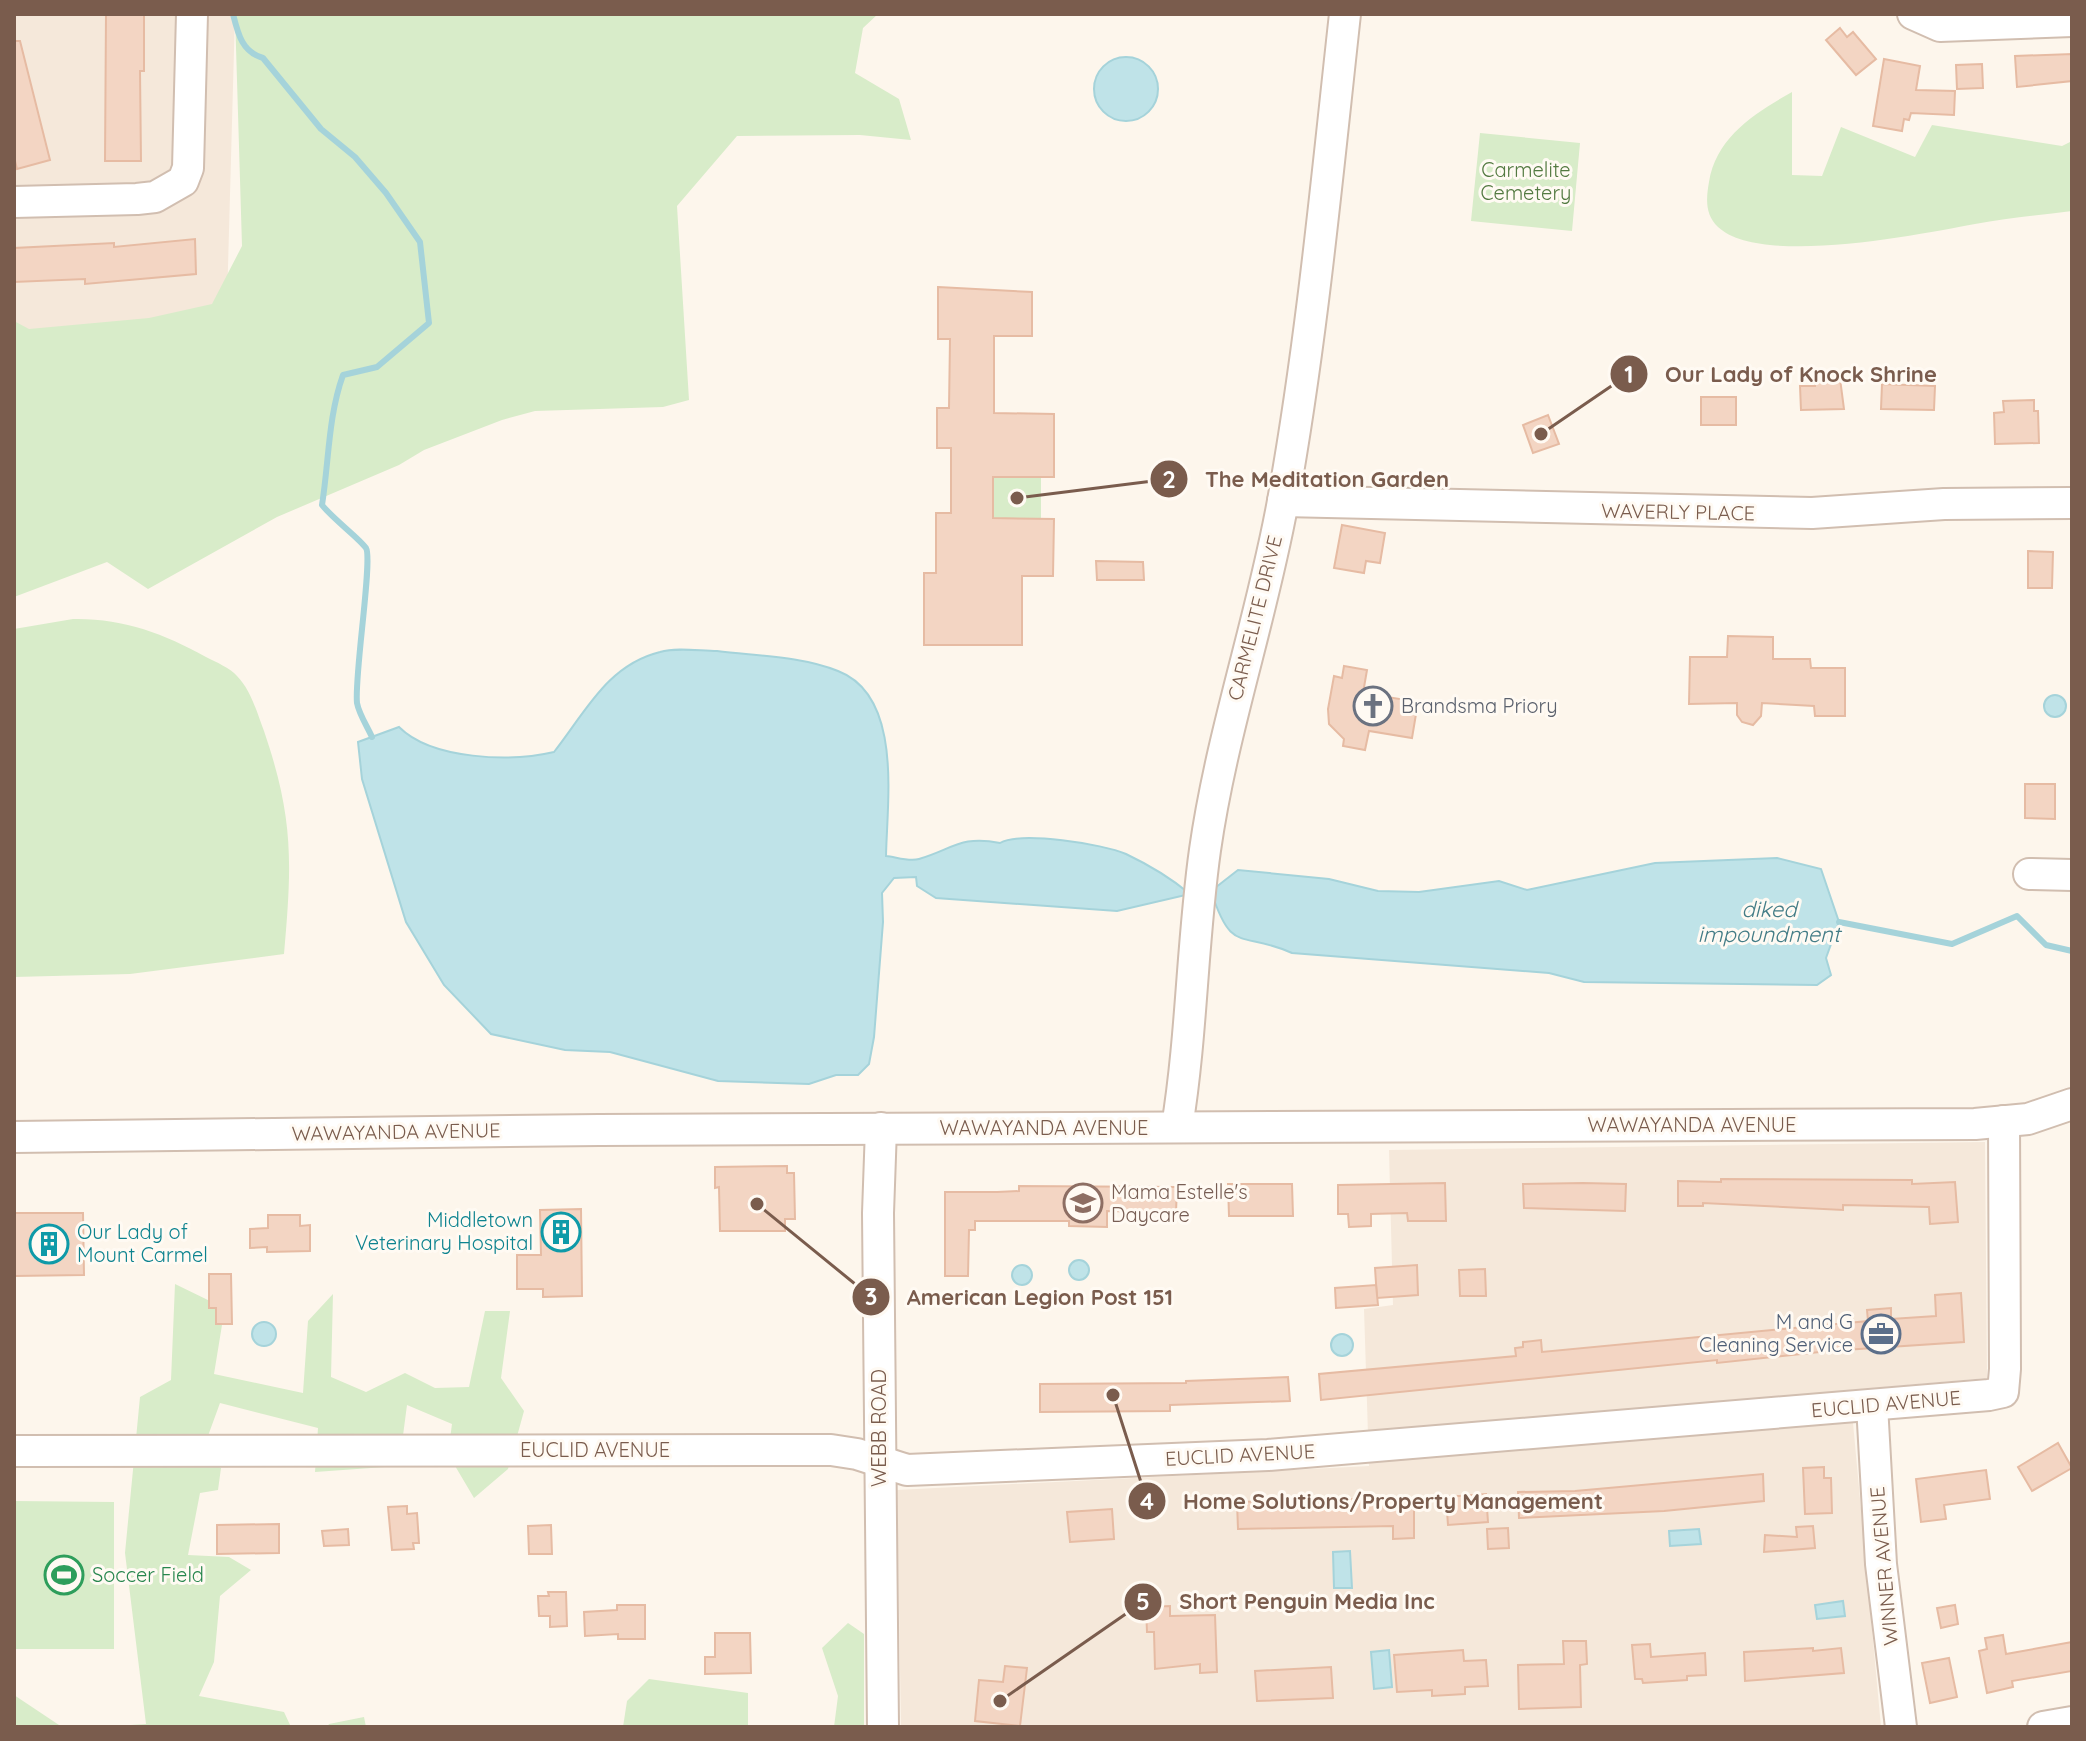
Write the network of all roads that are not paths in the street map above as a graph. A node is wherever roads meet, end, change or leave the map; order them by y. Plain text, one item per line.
1 (192, 14) edge
2 (1345, 14) edge
3 (1913, 14) edge
4 (2072, 21) edge
5 (14, 202) edge
6 (1283, 501) junction
7 (2072, 503) edge
8 (2029, 874) dead end
9 (2072, 875) edge
10 (2072, 1104) edge
11 (2004, 1121) junction
12 (1177, 1127) junction
13 (881, 1128) junction
14 (14, 1137) edge
15 (1872, 1405) junction
16 (14, 1451) edge
17 (879, 1463) junction
18 (2072, 1722) edge
19 (883, 1727) edge
20 (1901, 1727) edge
21 (2043, 1727) edge

1 - 5 street
2 - 6 street, CARMELITE DRIVE
3 - 4 street
6 - 7 street, WAVERLY PLACE
6 - 12 street, CARMELITE DRIVE
8 - 9 street
10 - 11 street, WAWAYANDA AVENUE
11 - 12 street, WAWAYANDA AVENUE
11 - 15 street, EUCLID AVENUE
12 - 13 street, WAWAYANDA AVENUE
13 - 14 street, WAWAYANDA AVENUE
13 - 17 street, WEBB ROAD
15 - 17 street, EUCLID AVENUE
15 - 20 street, WINNER AVENUE
16 - 17 street, EUCLID AVENUE
17 - 19 street, WEBB ROAD
18 - 21 street

